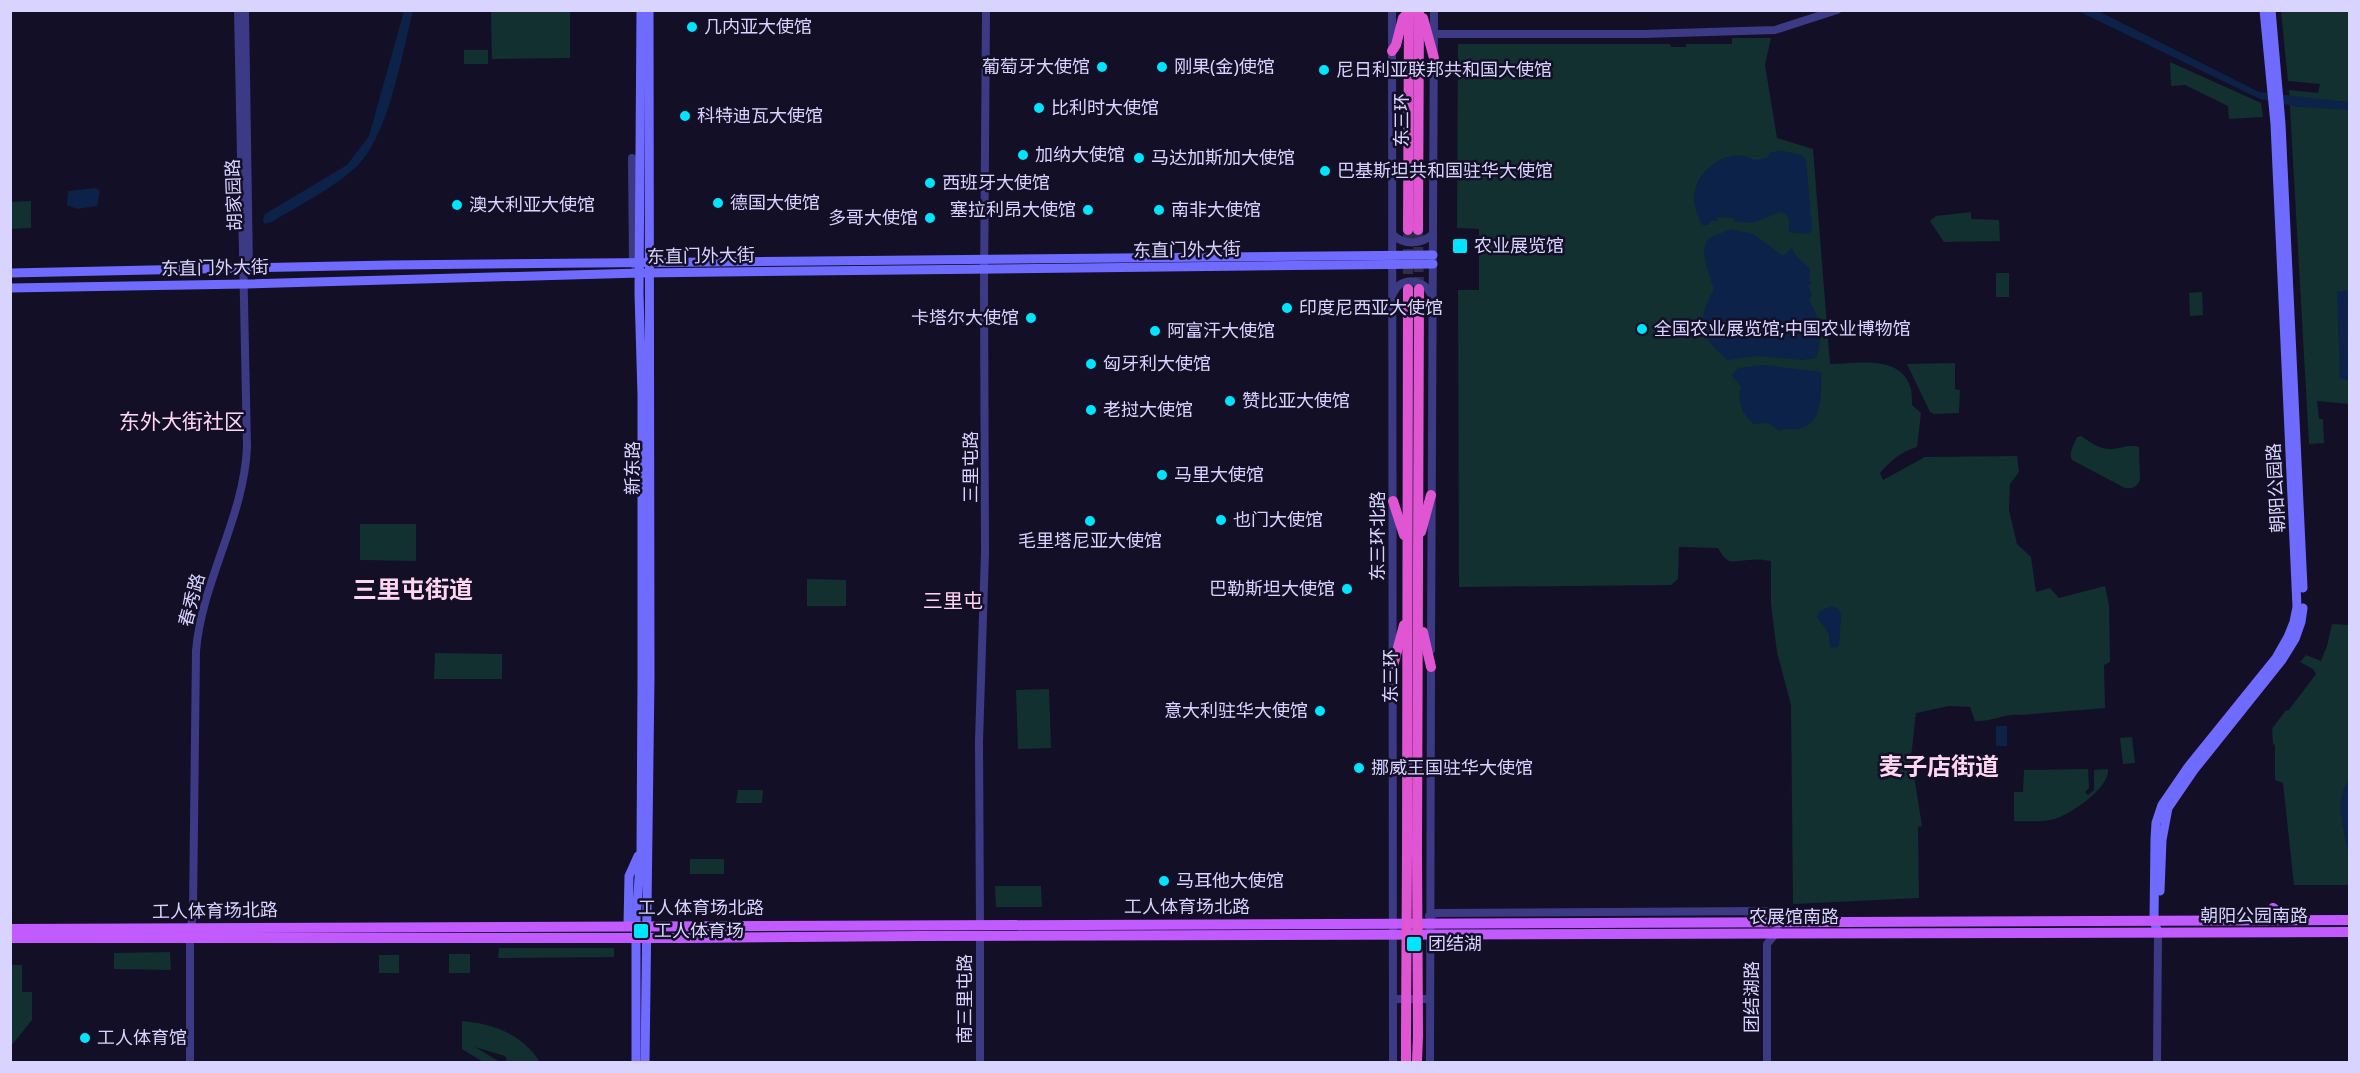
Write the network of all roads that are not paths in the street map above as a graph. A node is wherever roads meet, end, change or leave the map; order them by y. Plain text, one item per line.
1 (238, 10) edge
2 (244, 10) edge
3 (641, 10) edge
4 (649, 10) edge
5 (986, 10) edge
6 (1392, 10) edge
7 (1434, 10) edge
8 (1838, 10) edge
9 (2264, 10) edge
10 (2271, 10) edge
11 (1414, 11) edge
12 (1434, 34) junction
13 (1392, 51) junction
14 (1434, 58) junction
15 (2275, 86) junction
16 (632, 158) dead end
17 (1413, 230) tunnel mouth
18 (1433, 234) junction
19 (1393, 235) junction
20 (1393, 259) junction
21 (1433, 259) junction
22 (985, 265) junction
23 (642, 267) junction
24 (247, 269) junction
25 (10, 273) edge
26 (244, 284) junction
27 (10, 288) edge
28 (1413, 289) tunnel mouth
29 (1393, 297) junction
30 (1432, 298) junction
31 (1431, 495) junction
32 (1393, 501) junction
33 (1413, 547) junction
34 (1413, 610) junction
35 (1393, 666) junction
36 (1431, 667) junction
37 (1430, 868) junction
38 (1392, 869) junction
39 (2273, 908) dead end
40 (1429, 919) junction
41 (2289, 920) junction
42 (2349, 920) edge
43 (2157, 921) junction
44 (1392, 922) junction
45 (1780, 922) junction
46 (637, 925) junction
47 (10, 929) edge
48 (980, 930) junction
49 (191, 932) junction
50 (2349, 932) edge
51 (2158, 933) junction
52 (1776, 934) junction
53 (1392, 935) junction
54 (1430, 935) junction
55 (640, 937) junction
56 (10, 938) edge
57 (1393, 999) junction
58 (1430, 999) junction
59 (1412, 1035) junction
60 (190, 1062) edge
61 (636, 1062) edge
62 (645, 1062) edge
63 (980, 1062) edge
64 (1393, 1062) edge
65 (1406, 1062) edge
66 (1417, 1062) edge
67 (1430, 1062) edge
68 (1767, 1062) edge
69 (2157, 1062) edge

1 - 24 street, 胡家园路
2 - 24 street, 胡家园路
3 - 23 main road, 新东路
4 - 23 main road, 新东路
5 - 22 street, 三里屯路
6 - 13 street, 东三环北路
7 - 12 street
8 - 12 street
9 - 15 main road, 朝阳公园路
10 - 15 main road, 朝阳公园路
11 - 13 highway
11 - 14 highway
11 - 17 highway, 东三环
12 - 14 street
13 - 19 street, 东三环北路
14 - 18 street
15 - 43 main road, 朝阳公园路
16 - 23 street, 新东路
18 - 19 street
18 - 21 street
19 - 20 street, 东三环北路
20 - 21 main road, 东直门外大街
20 - 22 main road, 东直门外大街
20 - 29 street, 东三环北路
21 - 30 street
22 - 23 main road, 东直门外大街
22 - 48 street, 三里屯路
23 - 24 main road, 东直门外大街
23 - 26 main road, 东直门外大街
23 - 46 main road, 新东路
23 - 46 main road, 新东路
24 - 25 main road, 东直门外大街
24 - 26 street, 胡家园路
26 - 27 main road, 东直门外大街
26 - 49 street, 春秀路
28 - 33 highway, 东三环
29 - 30 street
29 - 32 street, 东三环北路
30 - 31 street
31 - 33 highway
31 - 36 street
32 - 33 highway
32 - 35 street, 东三环北路
33 - 34 highway, 东三环
34 - 35 highway
34 - 36 highway
34 - 59 highway, 东三环, bridge
35 - 38 street, 东三环北路
36 - 37 street
37 - 38 street
37 - 40 street
38 - 44 street, 东三环北路
39 - 41 main road
40 - 44 main road, 农展馆南路
40 - 45 main road, 农展馆南路
40 - 54 street
41 - 42 main road, 朝阳公园南路
41 - 43 main road, 朝阳公园南路
43 - 45 main road, 农展馆南路
43 - 51 main road, 朝阳公园路
44 - 48 main road, 工人体育场北路
44 - 53 street, 东三环北路
45 - 52 street, 团结湖路
46 - 48 main road, 工人体育场北路
46 - 49 main road, 工人体育场北路
46 - 55 main road
47 - 49 main road, 工人体育场北路
48 - 53 main road, 工人体育场北路
48 - 55 main road, 工人体育场北路
48 - 63 street, 南三里屯路
49 - 55 main road, 工人体育场北路
49 - 56 main road, 工人体育场北路
49 - 60 street, 春秀路
50 - 51 main road, 朝阳公园南路
51 - 52 main road, 农展馆南路
51 - 69 street
52 - 54 main road, 农展馆南路
52 - 68 street, 团结湖路
53 - 54 main road, 工人体育场北路
53 - 57 street, 东三环北路
54 - 58 street
55 - 61 main road
55 - 62 main road
57 - 58 street
57 - 64 street, 东三环北路
58 - 67 street
59 - 65 highway, 东三环
59 - 66 highway, 东三环

